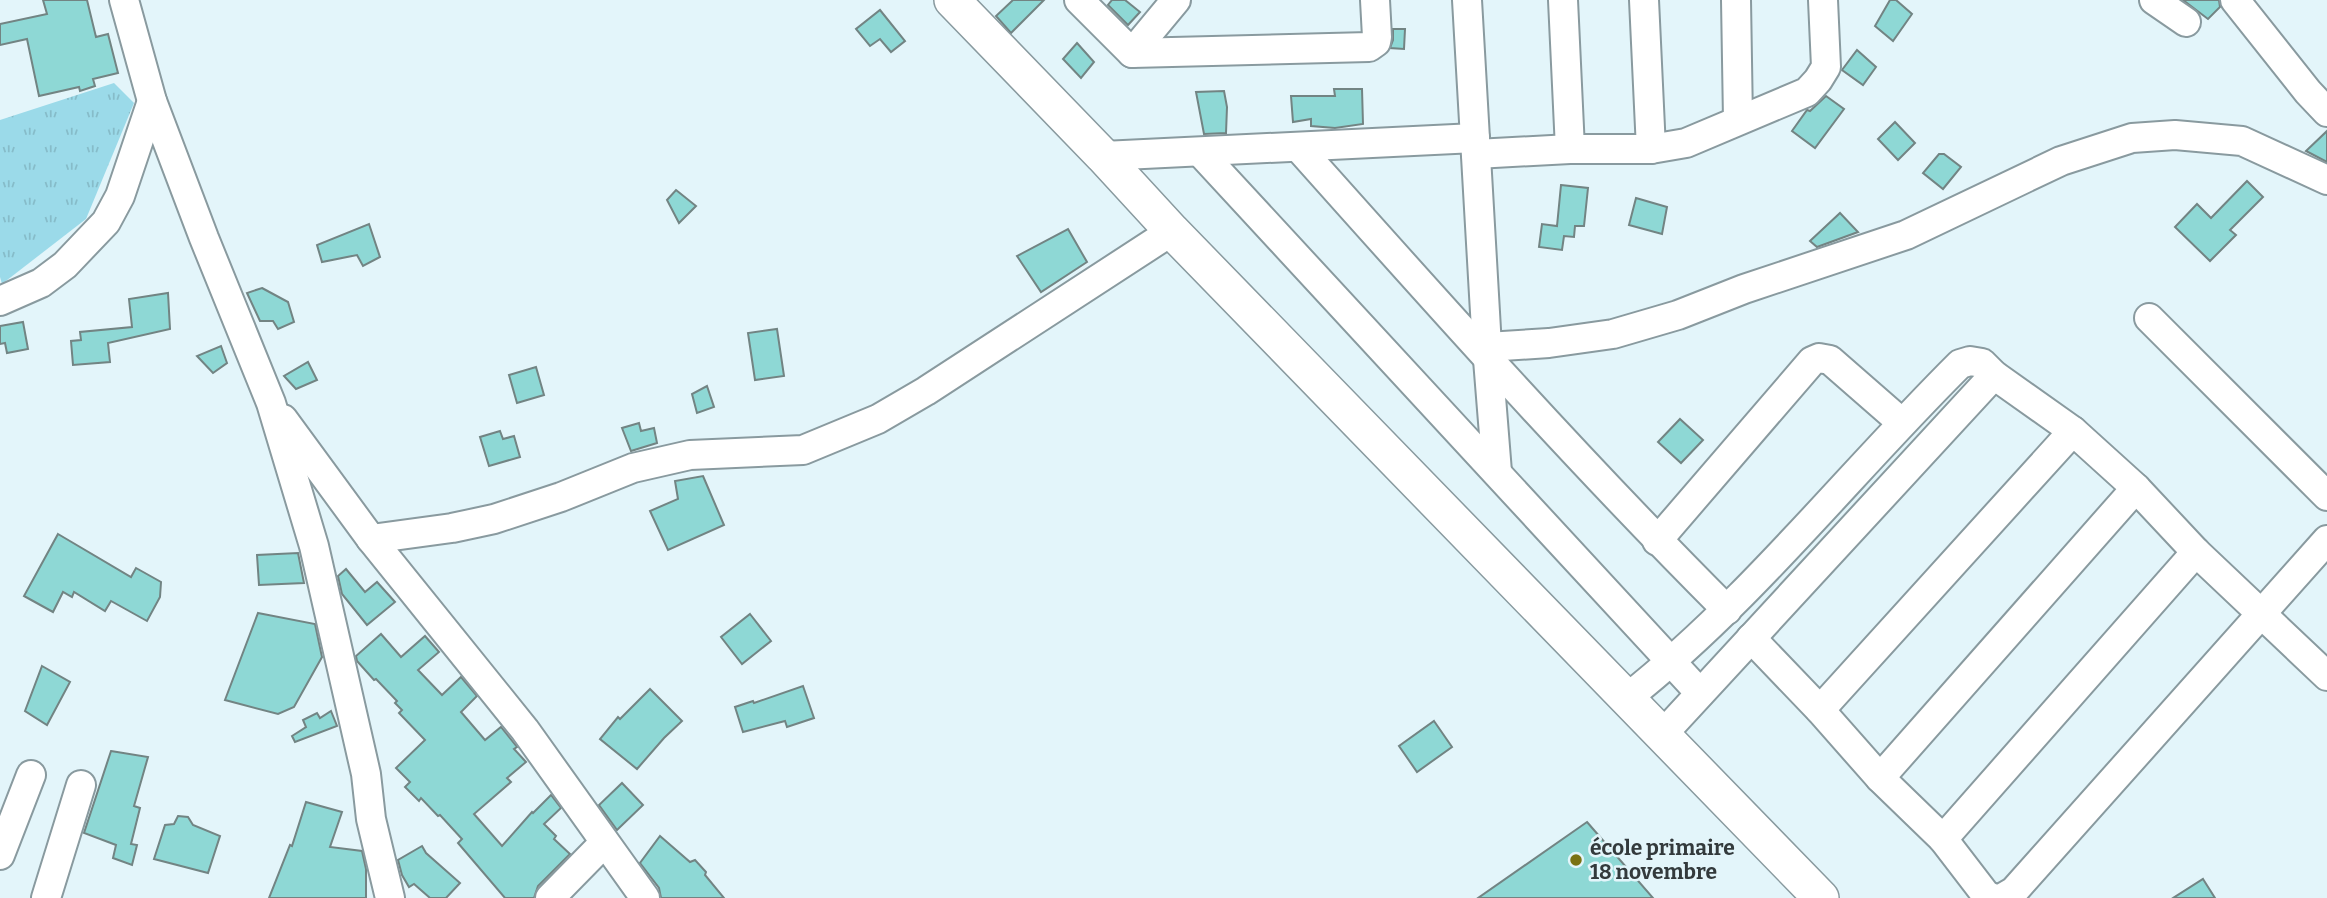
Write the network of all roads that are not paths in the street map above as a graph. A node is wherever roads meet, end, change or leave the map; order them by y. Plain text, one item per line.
1 (124, 0) edge
2 (953, 0) edge
3 (1079, 0) edge
4 (1176, 0) edge
5 (1375, 0) edge
6 (1466, 0) edge
7 (1563, 0) edge
8 (1644, 0) edge
9 (1736, 0) edge
10 (1823, 0) edge
11 (2154, 0) edge
12 (2235, 0) edge
13 (2186, 22) dead end
14 (1132, 53) junction
15 (152, 101) junction
16 (2327, 112) edge
17 (1738, 120) junction
18 (1475, 146) junction
19 (1299, 148) junction
20 (1570, 149) junction
21 (1651, 149) junction
22 (1200, 152) junction
23 (1103, 156) junction
24 (2327, 180) edge
25 (1172, 231) junction
26 (0, 301) edge
27 (2149, 318) dead end
28 (1488, 354) junction
29 (1994, 375) junction
30 (271, 403) junction
31 (1901, 422) junction
32 (2073, 431) junction
33 (1497, 472) junction
34 (2136, 488) junction
35 (2327, 496) edge
36 (370, 539) junction
37 (2327, 540) edge
38 (1657, 541) junction
39 (2196, 552) junction
40 (1727, 610) junction
41 (2261, 612) junction
42 (1751, 638) junction
43 (1672, 662) junction
44 (2327, 676) edge
45 (1700, 693) junction
46 (1627, 698) junction
47 (1820, 710) junction
48 (1662, 735) junction
49 (31, 775) dead end
50 (1881, 778) junction
51 (81, 785) dead end
52 (1943, 839) junction
53 (604, 842) junction
54 (0, 855) edge
55 (46, 898) edge
56 (390, 898) edge
57 (550, 898) edge
58 (645, 898) edge
59 (1821, 898) edge
60 (1993, 898) edge
61 (2002, 898) edge

1 - 15 street
2 - 23 main road
3 - 14 street
4 - 14 street
5 - 14 street
6 - 18 street
7 - 20 street
8 - 21 street
9 - 17 street
10 - 17 street
11 - 13 street
12 - 16 street
15 - 26 street
15 - 30 street
17 - 21 street
18 - 19 street
18 - 20 street
18 - 28 street
19 - 22 street
19 - 28 street
20 - 21 street
22 - 23 street
22 - 33 street
23 - 25 main road
24 - 28 street
25 - 36 street
25 - 46 main road
27 - 35 street
28 - 33 street
28 - 38 street
29 - 31 street
29 - 32 street
29 - 42 street
30 - 36 street
30 - 56 street
31 - 38 street
31 - 40 street
32 - 34 street
32 - 47 street
33 - 43 street
34 - 39 street
34 - 50 street
36 - 53 street
37 - 41 street
38 - 40 street
39 - 41 street
39 - 52 street
40 - 43 street
41 - 44 street
41 - 61 street
42 - 45 street
42 - 47 street
43 - 45 street
43 - 46 street
45 - 48 street
46 - 48 main road
47 - 50 street
48 - 59 main road
49 - 54 street
50 - 52 street
51 - 55 street
52 - 60 street
53 - 57 street
53 - 58 street

